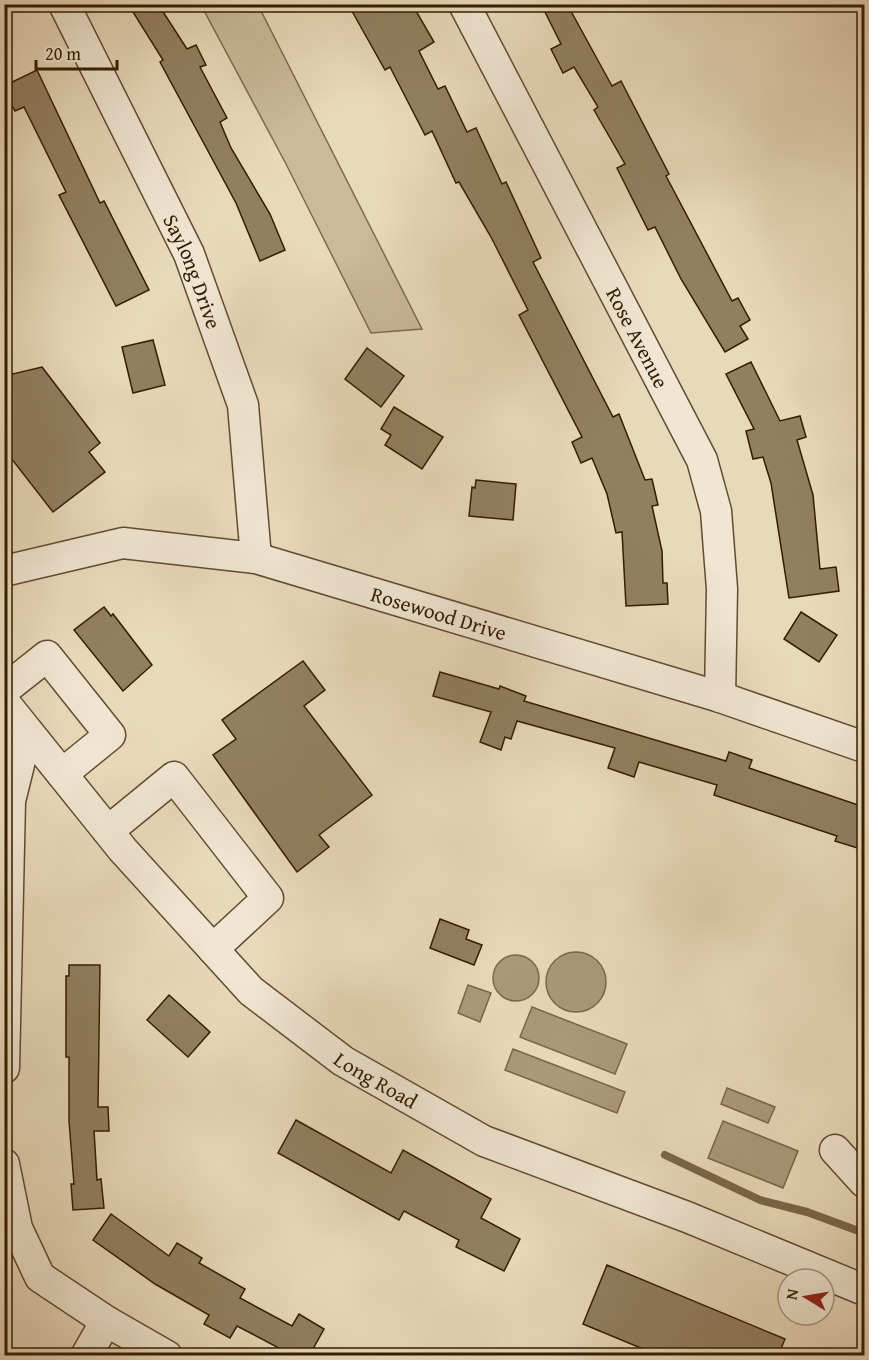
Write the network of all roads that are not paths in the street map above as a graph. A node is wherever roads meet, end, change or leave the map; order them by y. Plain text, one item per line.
1 (64, 4) edge
2 (464, 4) edge
3 (256, 558) junction
4 (7, 565) edge
5 (4, 690) edge
6 (720, 697) junction
7 (4, 702) edge
8 (27, 732) junction
9 (864, 747) edge
10 (62, 774) junction
11 (108, 831) junction
12 (213, 949) junction
13 (4, 1068) edge
14 (835, 1150) dead end
15 (4, 1164) edge
16 (864, 1182) edge
17 (864, 1290) edge
18 (106, 1321) junction
19 (86, 1356) edge
20 (166, 1356) edge

1 - 3 street, Saylong Drive
2 - 6 street, Rose Avenue
3 - 4 street, Rosewood Drive
3 - 6 street, Rosewood Drive
5 - 10 street
6 - 9 street, Rosewood Drive
7 - 8 street, Long Road
8 - 10 street, Long Road
8 - 13 street
10 - 11 street, Long Road
11 - 12 street, Long Road
11 - 12 street
12 - 17 street, Long Road
14 - 16 street
15 - 18 street
18 - 19 street
18 - 20 street

